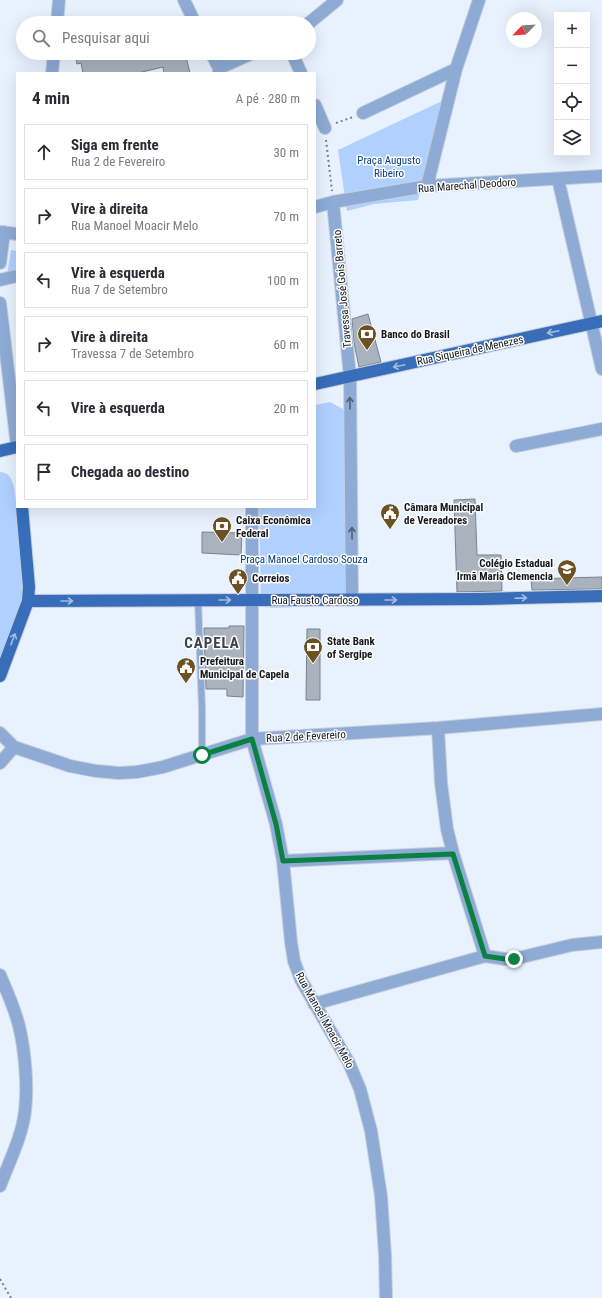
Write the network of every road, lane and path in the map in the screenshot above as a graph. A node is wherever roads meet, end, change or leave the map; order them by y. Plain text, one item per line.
1 (59, 0) edge
2 (184, 0) edge
3 (337, 0) edge
4 (479, 0) edge
5 (58, 16) edge
6 (192, 16) edge
7 (316, 17) edge
8 (53, 60) edge
9 (214, 60) edge
10 (240, 60) edge
11 (295, 60) edge
12 (456, 69) junction
13 (219, 71) edge
14 (52, 72) edge
15 (301, 72) edge
16 (316, 107) edge
17 (363, 113) joint
18 (325, 128) junction
19 (602, 176) edge
20 (558, 179) junction
21 (427, 186) junction
22 (333, 202) junction
23 (316, 207) edge
24 (2, 232) edge
25 (16, 234) edge
26 (0, 263) edge
27 (16, 276) edge
28 (0, 280) edge
29 (0, 303) edge
30 (597, 322) edge
31 (602, 369) edge
32 (350, 377) junction
33 (316, 384) edge
34 (602, 429) edge
35 (16, 439) edge
36 (516, 446) dead end
37 (16, 447) edge
38 (0, 451) edge
39 (22, 508) edge
40 (252, 508) edge
41 (602, 596) edge
42 (198, 600) junction
43 (251, 600) junction
44 (352, 600) junction
45 (28, 601) junction
46 (0, 676) edge
47 (602, 714) edge
48 (438, 728) junction
49 (0, 733) edge
50 (252, 739) junction
51 (14, 747) junction
52 (202, 755) junction
53 (0, 763) edge
54 (453, 854) junction
55 (283, 861) junction
56 (602, 942) edge
57 (485, 956) junction
58 (0, 975) edge
59 (314, 1004) junction
60 (0, 1186) edge
61 (0, 1279) edge
62 (11, 1298) edge
63 (386, 1298) edge

1 - 5 street
2 - 6 street
3 - 7 street
4 - 12 street
8 - 14 street
9 - 13 street
10 - 13 street
11 - 15 street
12 - 17 street
12 - 21 street
16 - 18 street
17 - 18 path
18 - 22 path
19 - 20 street, Rua Marechal Deodoro
20 - 21 street, Rua Marechal Deodoro
20 - 30 street
21 - 22 street, Rua Marechal Deodoro
22 - 23 street, Rua Marechal Deodoro
22 - 32 street, Travessa José Gois Barreto
24 - 25 street
24 - 26 street
27 - 28 street
29 - 35 street
30 - 31 street
30 -> 32 main road, Rua Siqueira de Menezes
32 - 33 main road
44 -> 32 street
34 - 36 street
37 - 38 main road
39 - 45 main road
40 - 43 street
44 -> 41 main road, Rua Fausto Cardoso
42 -> 43 main road, Rua Fausto Cardoso
45 -> 42 main road, Rua Fausto Cardoso
42 - 52 lane
43 - 44 main road, Rua Fausto Cardoso
43 - 50 street, Rua Manoel Moacir Melo
46 -> 45 main road
47 - 48 street, Rua 2 de Fevereiro
48 - 50 street, Rua 2 de Fevereiro
48 - 54 street
49 - 51 street, Rua 2 de Fevereiro
50 - 52 street, Rua 2 de Fevereiro
50 - 55 street, Rua Manoel Moacir Melo
51 - 52 street, Rua 2 de Fevereiro
51 - 53 street
54 - 55 street
54 - 57 street
55 - 59 street, Rua Manoel Moacir Melo
56 - 57 street
57 - 59 street
58 - 60 street
59 - 63 street, Rua Manoel Moacir Melo
61 - 62 path

